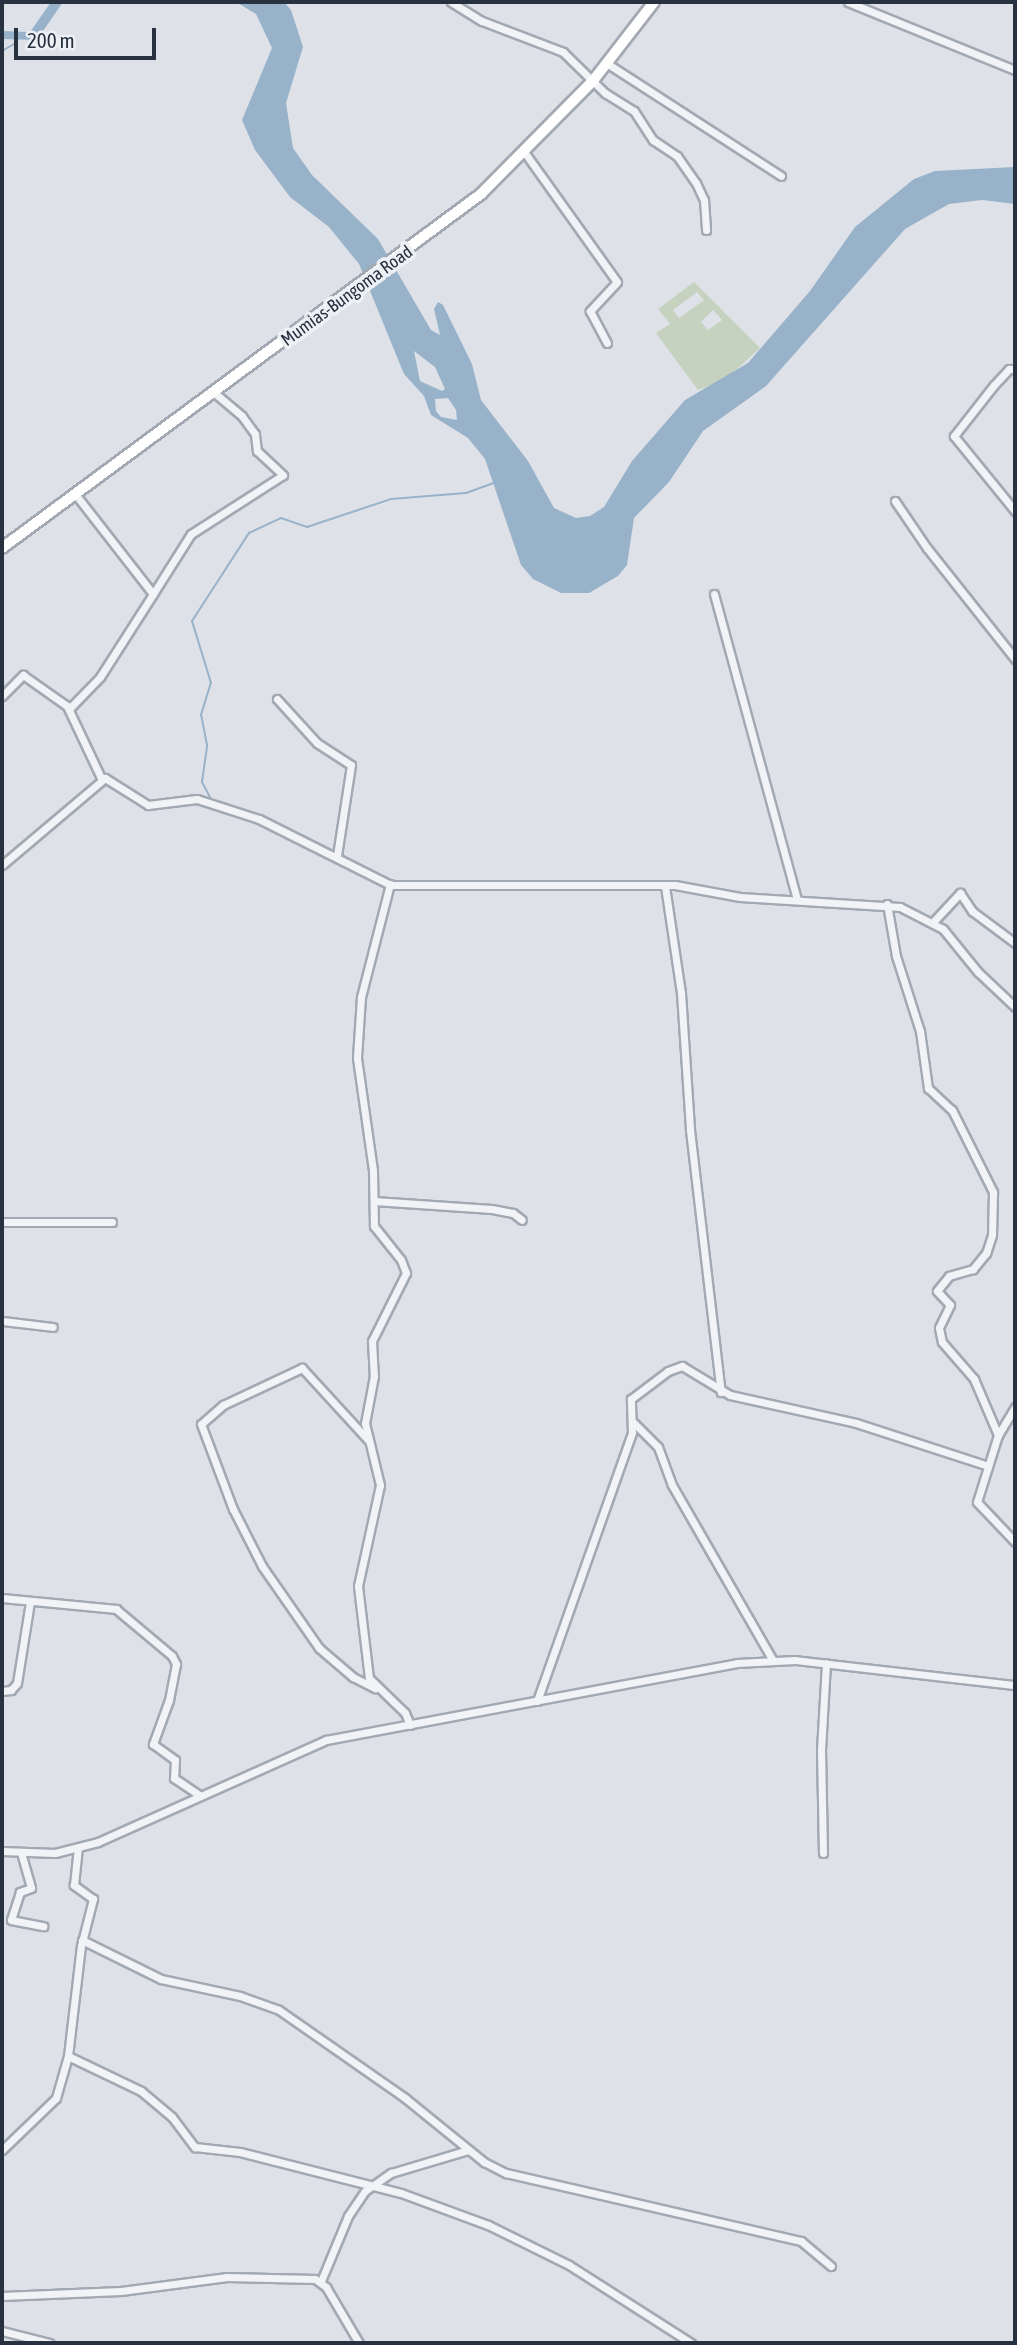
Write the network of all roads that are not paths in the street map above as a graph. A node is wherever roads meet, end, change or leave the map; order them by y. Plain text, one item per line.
1 (451, 2) edge
2 (654, 2) edge
3 (849, 2) edge
4 (608, 64) junction
5 (1015, 70) edge
6 (593, 82) junction
7 (525, 153) junction
8 (781, 176) dead end
9 (706, 230) dead end
10 (607, 343) dead end
11 (1015, 369) edge
12 (215, 393) junction
13 (76, 495) junction
14 (895, 501) dead end
15 (1015, 511) edge
16 (2, 548) edge
17 (153, 594) junction
18 (714, 594) dead end
19 (1015, 659) edge
20 (2, 696) edge
21 (277, 699) dead end
22 (70, 708) junction
23 (101, 778) junction
24 (337, 855) junction
25 (2, 864) edge
26 (390, 884) junction
27 (665, 886) junction
28 (797, 899) junction
29 (887, 904) junction
30 (933, 922) junction
31 (1015, 943) edge
32 (1015, 1007) edge
33 (374, 1201) junction
34 (522, 1220) dead end
35 (2, 1222) edge
36 (112, 1222) dead end
37 (2, 1321) edge
38 (53, 1327) dead end
39 (721, 1392) junction
40 (1015, 1407) edge
41 (634, 1423) junction
42 (998, 1434) junction
43 (369, 1441) junction
44 (988, 1466) junction
45 (1015, 1542) edge
46 (2, 1598) edge
47 (30, 1602) junction
48 (772, 1659) junction
49 (826, 1663) junction
50 (1015, 1685) edge
51 (376, 1688) junction
52 (2, 1692) edge
53 (537, 1701) junction
54 (410, 1725) junction
55 (201, 1796) junction
56 (78, 1848) junction
57 (2, 1851) edge
58 (823, 1853) dead end
59 (22, 1856) dead end
60 (43, 1926) dead end
61 (82, 1940) junction
62 (68, 2056) junction
63 (2, 2150) edge
64 (468, 2150) junction
65 (370, 2187) junction
66 (831, 2266) dead end
67 (321, 2281) junction
68 (2, 2295) edge
69 (2, 2331) edge
70 (682, 2341) edge
71 (49, 2343) edge
72 (359, 2343) edge
73 (691, 2343) edge

1 - 6 street
2 - 4 highway, Mumias-Bungoma Road
3 - 5 street
4 - 6 highway, Mumias-Bungoma Road
4 - 8 street
6 - 7 highway, Mumias-Bungoma Road
6 - 9 street
7 - 10 street
7 - 12 highway, Mumias-Bungoma Road
11 - 15 street
12 - 13 highway, Mumias-Bungoma Road
12 - 17 street
13 - 16 highway, Mumias-Bungoma Road
13 - 17 street
14 - 19 street
17 - 22 street
18 - 28 street
20 - 22 street
21 - 24 street
22 - 23 street
23 - 24 street
23 - 25 street
24 - 26 street
26 - 27 street
26 - 33 street
27 - 28 street
27 - 39 street
28 - 29 street
29 - 30 street
29 - 42 street
30 - 31 street
30 - 32 street
33 - 34 street
33 - 43 street
35 - 36 street
37 - 38 street
39 - 41 street
39 - 44 street
40 - 42 street
41 - 48 street
41 - 53 street
42 - 44 street
43 - 51 street
43 - 51 street
44 - 45 street
46 - 47 street
47 - 52 street
47 - 55 street
48 - 49 street
48 - 53 street
49 - 50 street
49 - 58 street
51 - 54 street
53 - 54 street
54 - 55 street
55 - 56 street
56 - 57 street
56 - 61 street
59 - 60 street
61 - 62 street
61 - 64 street
62 - 63 street
62 - 65 street
64 - 65 street
64 - 66 street
65 - 67 street
65 - 70 street
67 - 68 street
67 - 72 street
69 - 71 street
70 - 73 street

